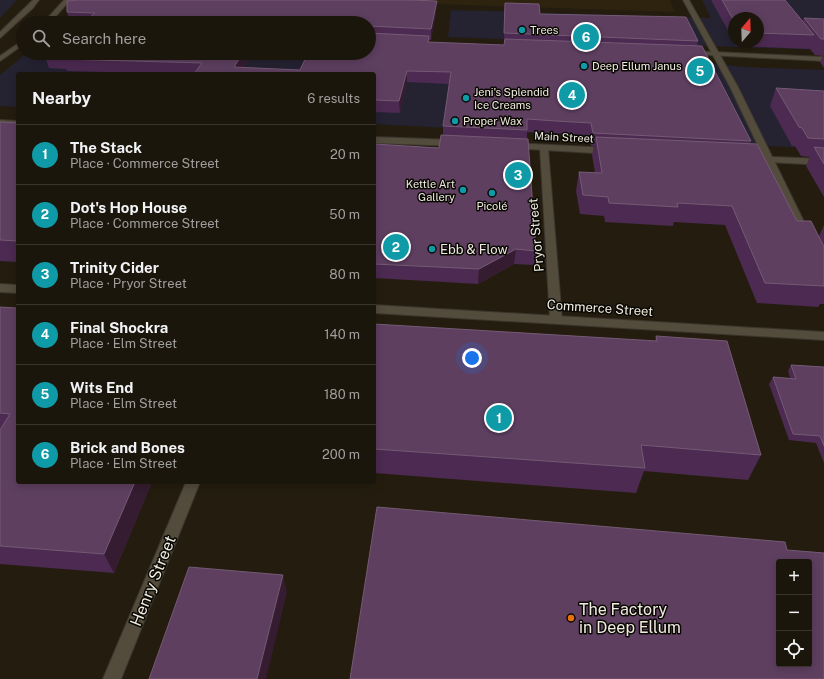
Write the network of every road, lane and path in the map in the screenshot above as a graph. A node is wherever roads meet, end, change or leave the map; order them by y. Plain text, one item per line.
1 (36, 0) edge
2 (67, 0) edge
3 (686, 0) edge
4 (23, 16) edge
5 (54, 16) edge
6 (16, 24) edge
7 (0, 29) edge
8 (12, 29) junction
9 (0, 36) edge
10 (16, 47) edge
11 (682, 53) edge
12 (716, 54) junction
13 (0, 59) edge
14 (824, 59) edge
15 (0, 122) edge
16 (16, 123) edge
17 (376, 140) edge
18 (466, 144) edge
19 (504, 146) edge
20 (544, 148) junction
21 (617, 151) edge
22 (743, 158) edge
23 (771, 159) junction
24 (824, 162) edge
25 (810, 244) edge
26 (0, 288) edge
27 (16, 289) edge
28 (376, 309) edge
29 (556, 320) junction
30 (824, 336) edge
31 (193, 484) edge
32 (112, 679) edge

1 - 4 main road
2 - 5 main road
3 - 12 main road
6 - 8 main road
7 - 8 main road
8 - 9 main road
10 - 13 main road
11 - 12 main road
12 - 14 main road
12 - 23 main road
15 - 16 main road
17 - 18 main road
19 - 20 main road, Main Street
20 - 21 main road, Main Street
20 - 29 main road, Pryor Street
22 - 23 main road
23 - 24 main road
23 - 25 main road
26 - 27 main road
28 - 29 main road, Commerce Street
29 - 30 main road, Commerce Street
31 - 32 main road, Henry Street

